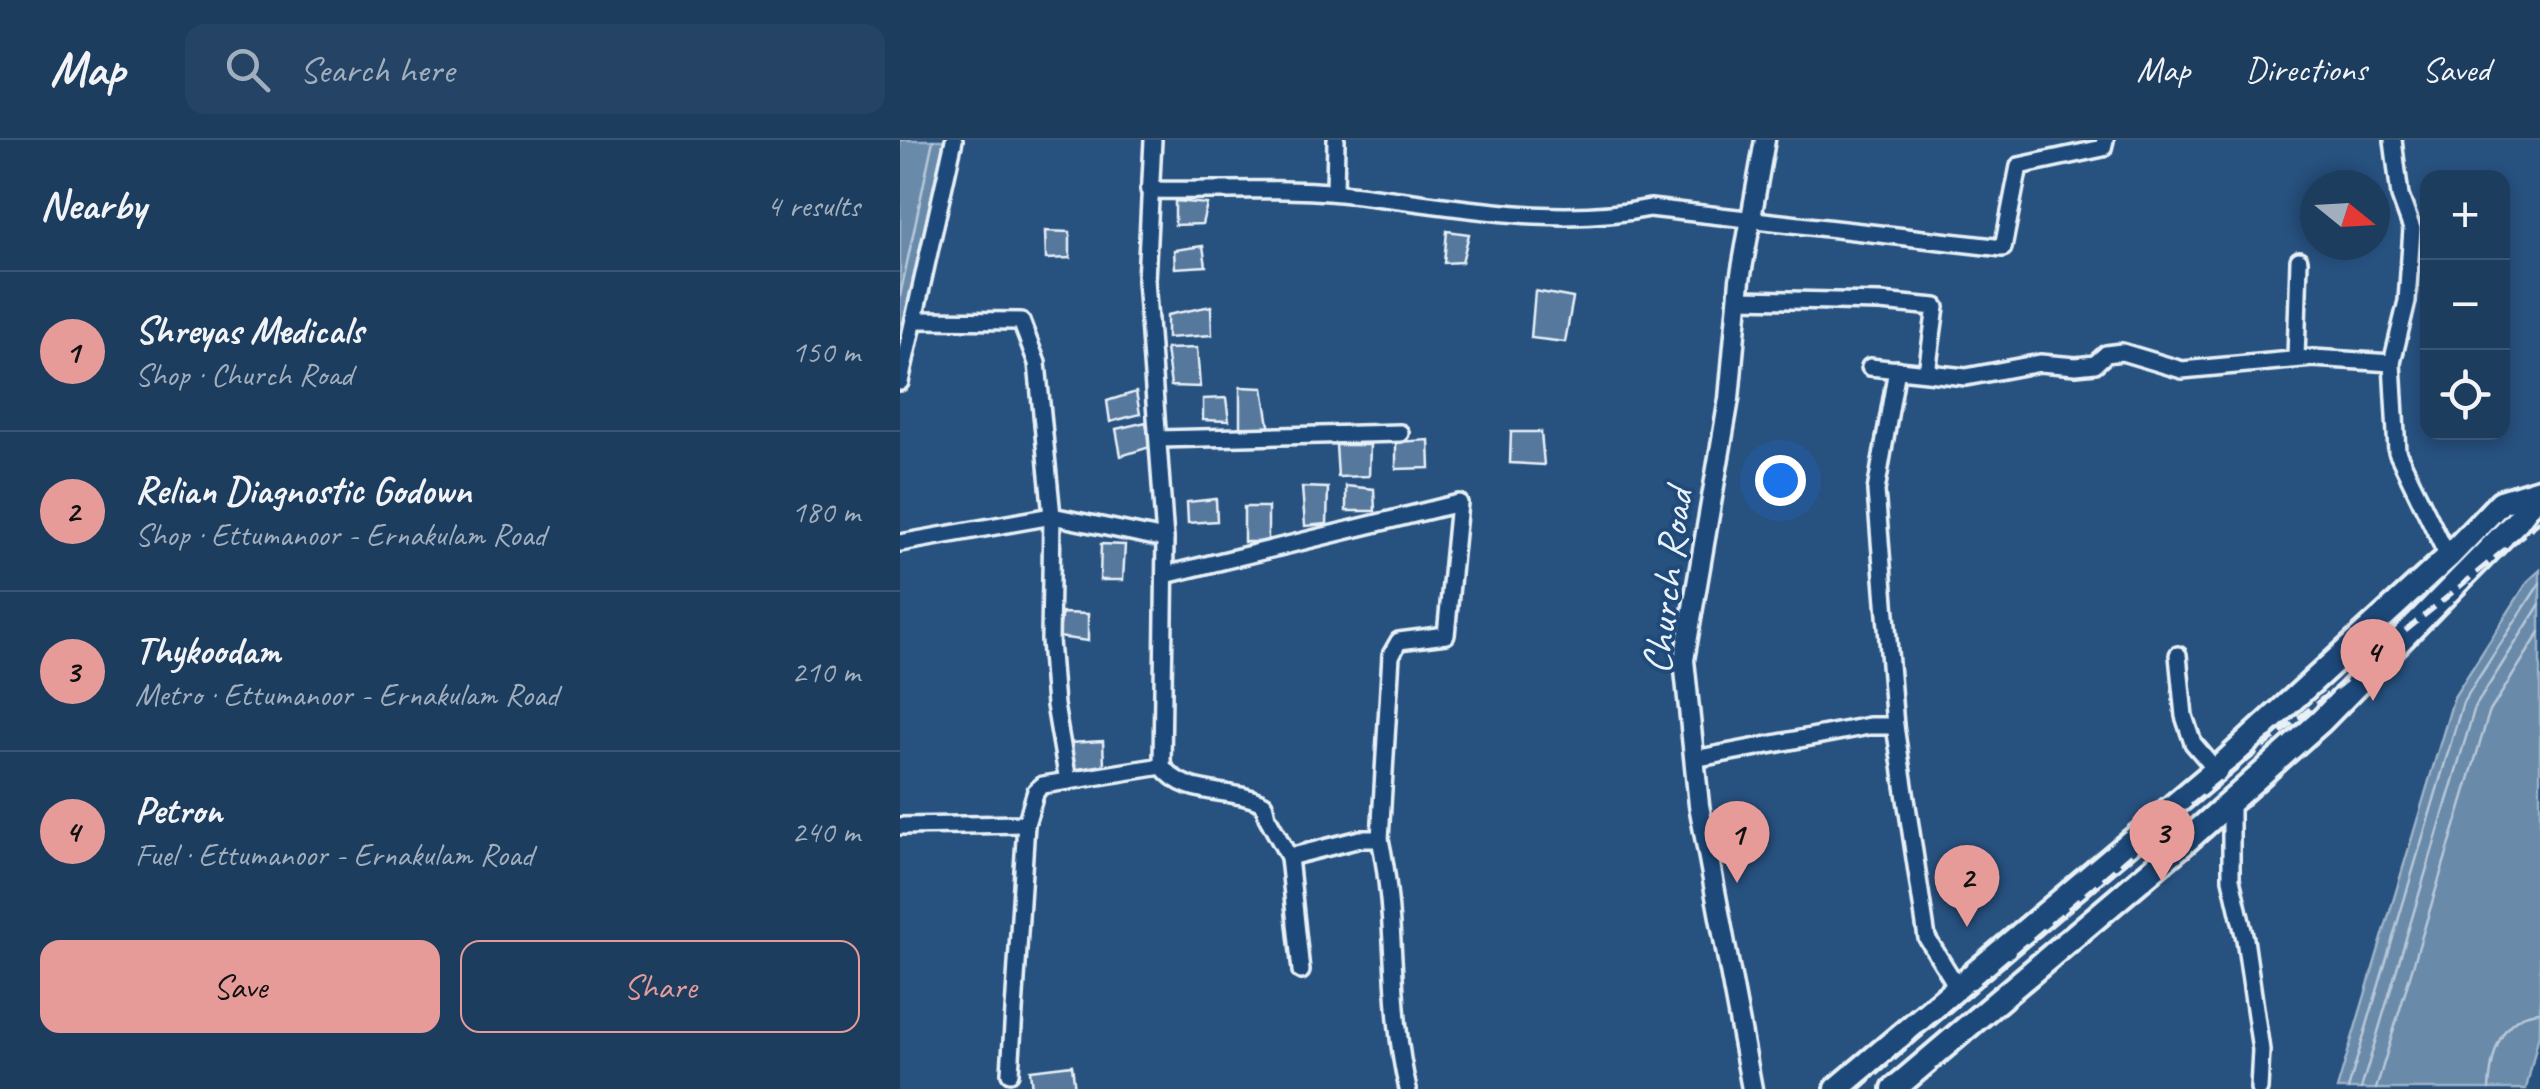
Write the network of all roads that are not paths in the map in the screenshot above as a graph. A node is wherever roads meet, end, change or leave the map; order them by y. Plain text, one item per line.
1 (954, 140) edge
2 (1153, 140) edge
3 (1336, 140) edge
4 (1765, 140) edge
5 (2105, 140) edge
6 (2393, 140) edge
7 (1150, 190) junction
8 (1334, 192) junction
9 (1752, 219) junction
10 (2299, 260) dead end
11 (1738, 298) junction
12 (914, 320) junction
13 (2296, 359) junction
14 (2392, 363) junction
15 (1870, 366) dead end
16 (1897, 370) junction
17 (1926, 372) junction
18 (900, 382) edge
19 (1400, 434) dead end
20 (1159, 438) junction
21 (2540, 490) edge
22 (1052, 516) junction
23 (1165, 539) junction
24 (900, 543) edge
25 (2448, 556) junction
26 (1165, 575) junction
27 (2178, 655) dead end
28 (1895, 726) junction
29 (1694, 759) junction
30 (1162, 766) junction
31 (2216, 770) junction
32 (1068, 780) junction
33 (2231, 802) junction
34 (1026, 824) junction
35 (900, 826) edge
36 (1380, 839) junction
37 (1288, 857) junction
38 (1301, 971) dead end
39 (1958, 988) junction
40 (1010, 1073) dead end
41 (1408, 1089) edge
42 (1752, 1089) edge
43 (1837, 1089) edge
44 (1894, 1089) edge
45 (2259, 1089) edge

1 - 12 street
2 - 7 street
3 - 8 street
4 - 9 street, Church Road
5 - 9 street
6 - 14 street
7 - 8 street
7 - 20 street
8 - 9 street
9 - 11 street, Church Road
10 - 13 street
11 - 17 street
11 - 29 street, Church Road
12 - 18 street
12 - 22 street
13 - 14 street
13 - 17 street
14 - 25 street
15 - 16 street
16 - 17 street
16 - 28 street
19 - 20 street
20 - 23 street
21 - 25 main road
21 - 33 main road
22 - 23 street
22 - 24 street
22 - 32 street
23 - 26 street
25 - 31 main road
26 - 30 street
26 - 36 street
27 - 31 street
28 - 29 street
28 - 39 street
29 - 42 street, Church Road
30 - 32 street
30 - 37 street
31 - 39 main road
32 - 34 street
33 - 44 main road
33 - 45 street
34 - 35 street
34 - 40 street
36 - 37 street
36 - 41 street
37 - 38 street
39 - 43 main road

